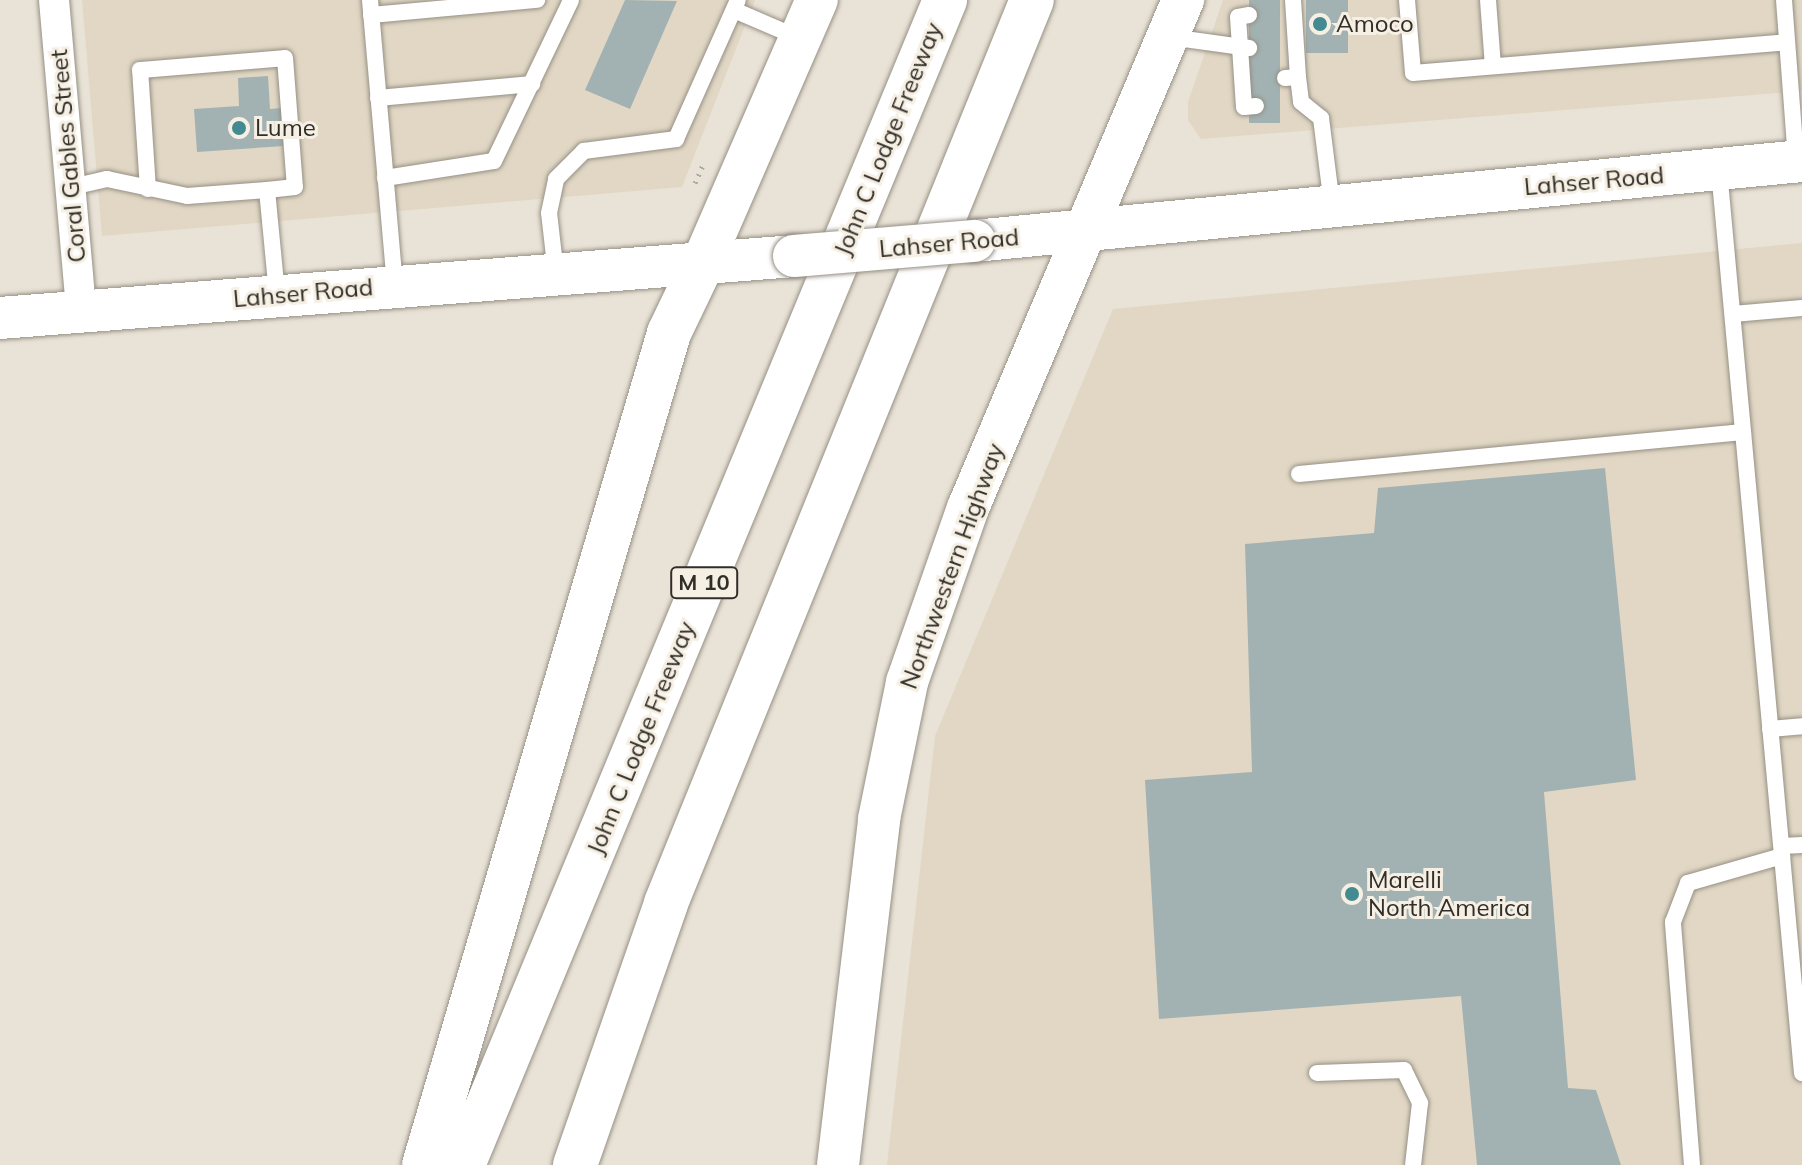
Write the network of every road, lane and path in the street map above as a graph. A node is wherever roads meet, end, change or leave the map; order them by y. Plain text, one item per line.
1 (54, 0) edge
2 (537, 0) edge
3 (571, 0) edge
4 (817, 0) edge
5 (945, 0) edge
6 (1032, 0) edge
7 (1407, 0) edge
8 (1488, 0) edge
9 (736, 5) edge
10 (1289, 7) edge
11 (370, 8) edge
12 (1241, 11) edge
13 (1790, 11) edge
14 (1176, 18) edge
15 (801, 39) junction
16 (1787, 42) junction
17 (1246, 48) junction
18 (1493, 66) junction
19 (532, 84) junction
20 (378, 98) junction
21 (1256, 106) dead end
22 (1799, 161) edge
23 (1719, 169) junction
24 (385, 178) junction
25 (72, 187) junction
26 (148, 189) junction
27 (267, 190) junction
28 (1332, 206) junction
29 (1086, 230) junction
30 (702, 264) junction
31 (556, 276) junction
32 (395, 286) junction
33 (277, 296) junction
34 (1802, 308) edge
35 (81, 311) junction
36 (1733, 314) junction
37 (0, 318) edge
38 (1743, 432) junction
39 (1299, 474) dead end
40 (1802, 726) edge
41 (1770, 729) junction
42 (1802, 845) edge
43 (1782, 851) junction
44 (1795, 929) edge
45 (1799, 1012) edge
46 (1317, 1073) dead end
47 (1802, 1073) edge
48 (424, 1165) edge
49 (463, 1165) edge
50 (575, 1165) edge
51 (838, 1165) edge
52 (1413, 1165) edge
53 (1692, 1165) edge

1 - 25 street, Coral Gables Street
2 - 11 lane
3 - 19 lane
4 - 15 main road
5 - 49 highway, John C Lodge Freeway / M 10
6 - 50 highway
7 - 18 lane
8 - 18 lane
9 - 15 lane
9 - 31 lane
10 - 28 lane
11 - 20 lane
12 - 17 lane
13 - 16 lane
14 - 17 lane
14 - 29 main road, Northwestern Highway
15 - 30 main road
16 - 18 lane
16 - 22 lane
17 - 21 lane
19 - 20 lane
19 - 24 lane
20 - 24 lane
22 - 23 main road, Lahser Road
23 - 28 main road, Lahser Road
23 - 36 lane
24 - 32 lane
25 - 26 lane
25 - 35 street, Coral Gables Street
26 - 27 lane
26 - 27 lane
27 - 33 lane
28 - 29 main road, Lahser Road
29 - 30 main road, Lahser Road, bridge
29 - 51 main road, Northwestern Highway
30 - 31 main road, Lahser Road
30 - 48 highway
31 - 32 main road, Lahser Road
32 - 33 main road, Lahser Road
33 - 35 main road, Lahser Road
34 - 36 lane
35 - 37 main road, Lahser Road
36 - 38 lane
38 - 39 lane
38 - 41 lane
40 - 41 lane
41 - 43 lane
42 - 43 lane
43 - 44 lane
43 - 53 lane
44 - 45 lane
45 - 47 lane
46 - 52 lane

